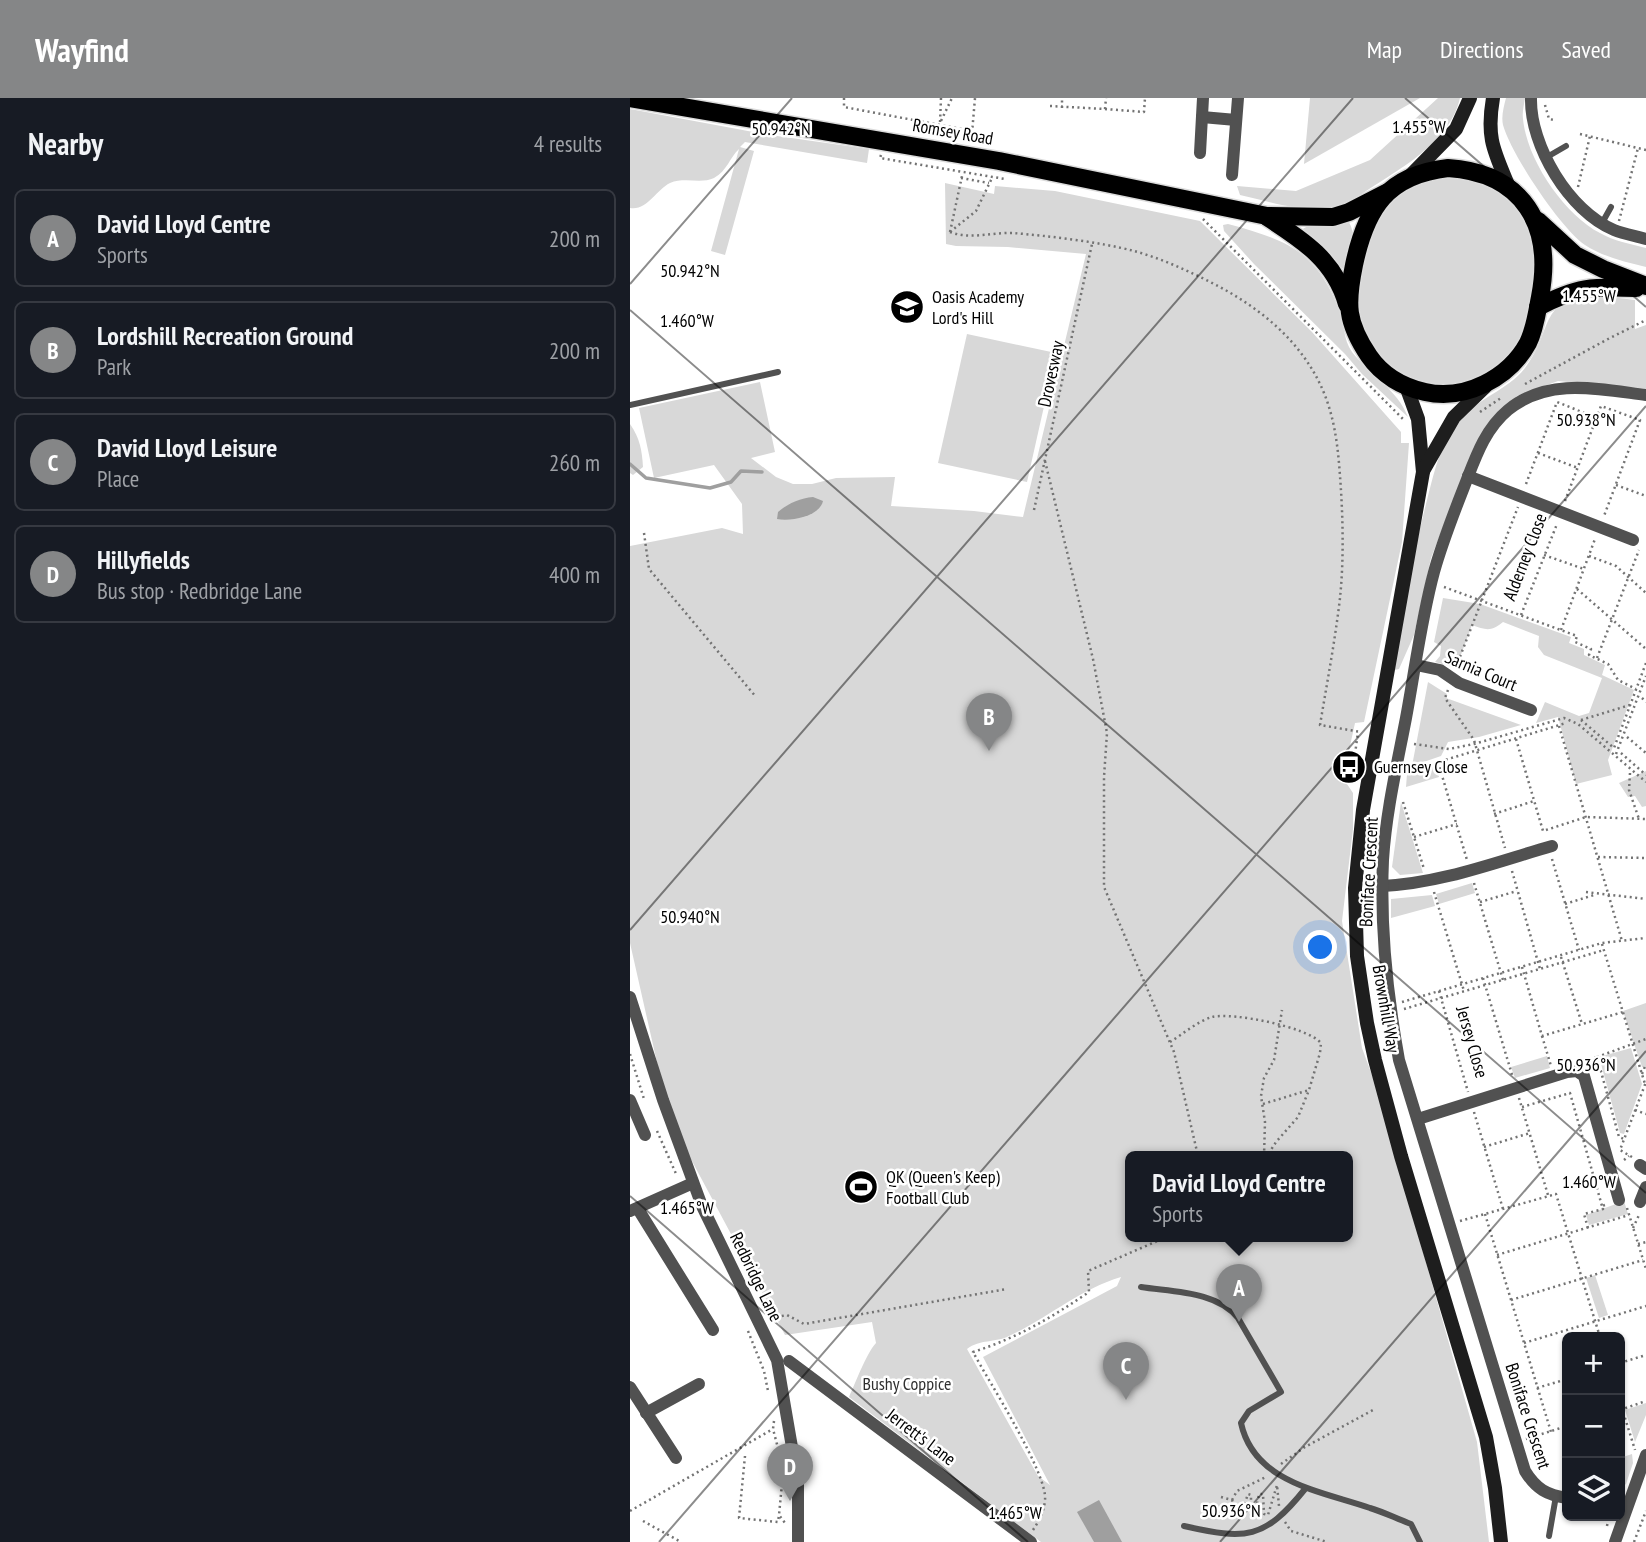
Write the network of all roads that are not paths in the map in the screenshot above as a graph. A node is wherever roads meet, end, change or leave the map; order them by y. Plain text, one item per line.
1 (630, 98) edge
2 (1203, 98) edge
3 (1238, 98) edge
4 (1470, 98) edge
5 (1493, 98) edge
6 (1531, 98) edge
7 (1202, 117) junction
8 (1236, 120) junction
9 (1566, 146) dead end
10 (1200, 153) dead end
11 (1547, 158) junction
12 (1232, 175) dead end
13 (1410, 176) junction
14 (1509, 187) junction
15 (1386, 193) junction
16 (1611, 207) dead end
17 (1267, 216) junction
18 (1535, 218) junction
19 (1602, 223) junction
20 (1646, 239) edge
21 (1646, 287) edge
22 (1538, 307) junction
23 (1348, 308) junction
24 (778, 372) dead end
25 (1494, 379) junction
26 (1406, 386) junction
27 (1646, 395) edge
28 (630, 405) edge
29 (1423, 472) junction
30 (1468, 477) junction
31 (1637, 542) road end
32 (1416, 665) junction
33 (1531, 710) dead end
34 (1550, 846) road end
35 (1383, 887) junction
36 (630, 997) edge
37 (630, 1100) edge
38 (1418, 1119) junction
39 (645, 1135) dead end
40 (1623, 1160) road end
41 (1609, 1164) junction
42 (693, 1183) junction
43 (1646, 1187) edge
44 (1619, 1200) road end
45 (1640, 1202) dead end
46 (634, 1210) edge
47 (1141, 1287) dead end
48 (713, 1330) dead end
49 (789, 1361) dead end
50 (699, 1384) dead end
51 (630, 1387) edge
52 (646, 1413) junction
53 (1646, 1455) edge
54 (676, 1458) dead end
55 (1305, 1489) junction
56 (1561, 1497) edge
57 (1627, 1511) edge
58 (1184, 1526) dead end
59 (1549, 1536) dead end
60 (798, 1537) edge
61 (1030, 1541) edge
62 (1420, 1542) edge
63 (1501, 1542) edge
64 (1615, 1542) edge

1 - 17 main road, Romsey Road
2 - 7 street
3 - 8 street
4 - 13 street
5 - 14 street
6 - 11 street
7 - 8 street
7 - 10 street
8 - 12 street
9 - 11 lane
11 - 19 street
13 - 14 main road
13 - 15 main road
14 - 18 main road
15 - 17 main road, Romsey Road
15 - 23 main road
16 - 19 lane
17 - 23 main road, Romsey Road
18 - 21 main road
18 - 22 main road
19 - 20 street
21 - 22 main road
22 - 25 main road
23 - 26 main road
24 - 28 lane
25 - 26 main road
25 - 29 street, Brownhill Way
26 - 29 street, Brownhill Way
27 - 30 street, Boniface Crescent
29 - 63 street, Brownhill Way
30 - 31 street, Alderney Close
30 - 32 street, Boniface Crescent
32 - 33 street, Sarnia Court
32 - 35 street, Boniface Crescent
34 - 35 street
35 - 38 street, Boniface Crescent
36 - 42 street, Redbridge Lane
37 - 39 street
38 - 41 street, Jersey Close
38 - 56 street, Boniface Crescent
40 - 41 street
41 - 44 street, Jersey Close
42 - 46 street
42 - 60 street, Redbridge Lane
43 - 45 street
46 - 48 street
47 - 55 lane
49 - 61 street, Jerrett's Lane
50 - 52 street
51 - 52 street
52 - 54 street
53 - 57 street
55 - 58 lane
55 - 62 lane
56 - 59 lane
57 - 64 street

